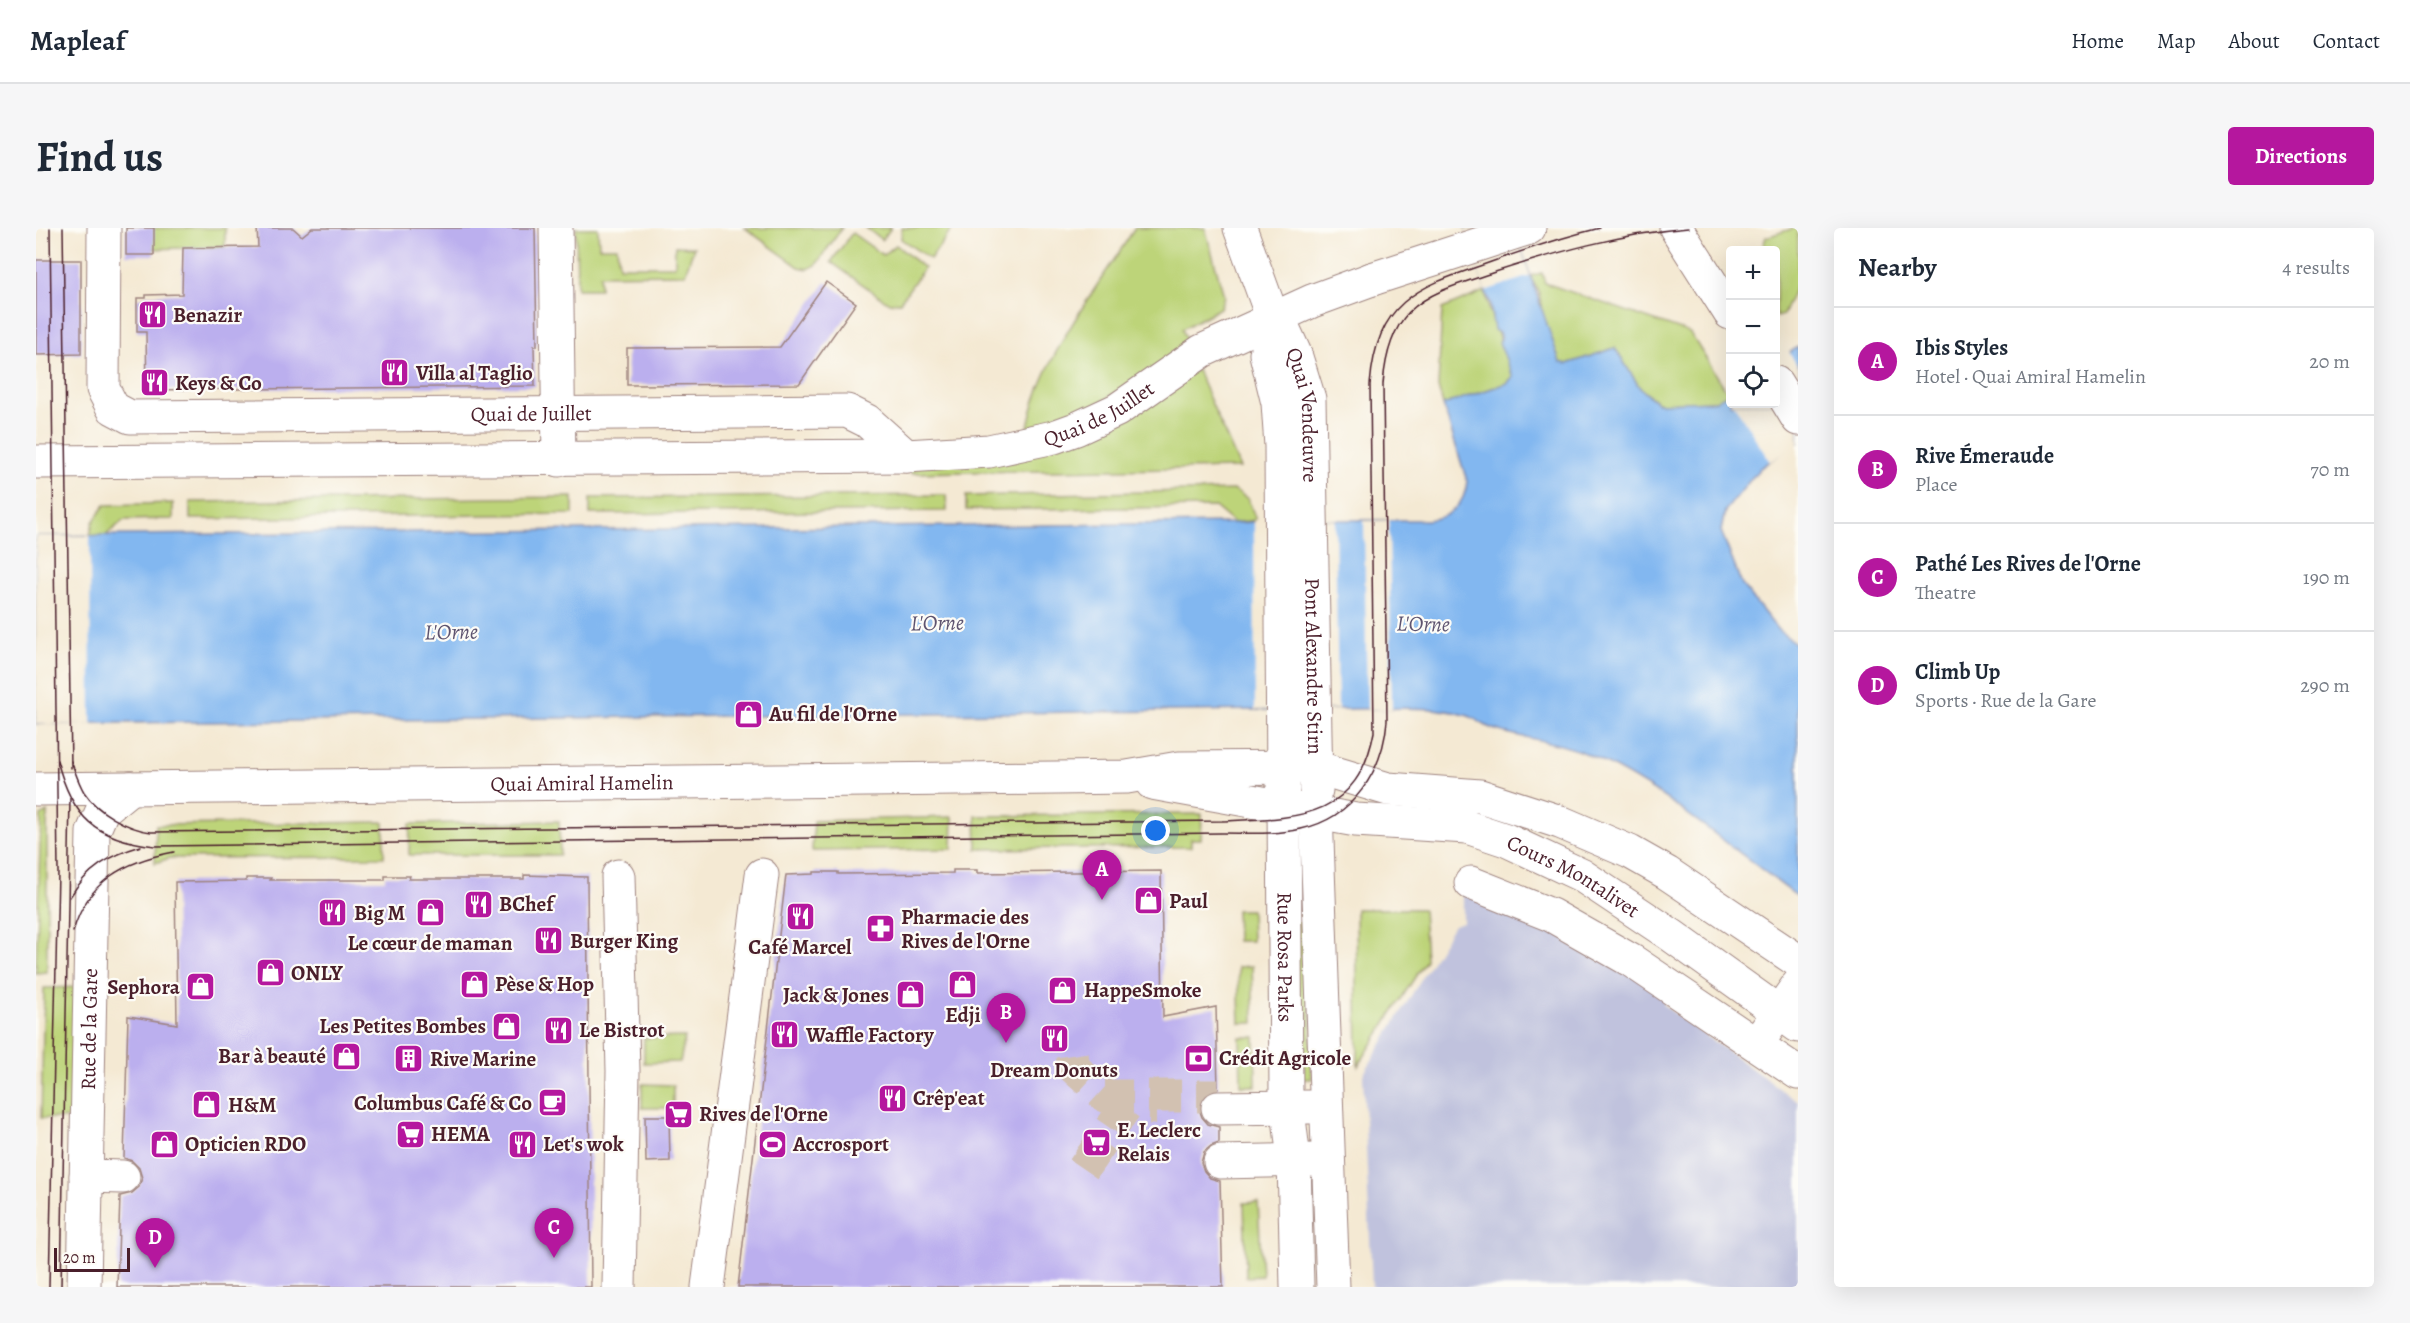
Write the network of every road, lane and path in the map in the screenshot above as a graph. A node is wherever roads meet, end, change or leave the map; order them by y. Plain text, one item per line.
1 (104, 228) edge
2 (556, 228) edge
3 (1240, 228) edge
4 (1676, 228) edge
5 (1522, 230) edge
6 (1726, 305) edge
7 (1273, 319) junction
8 (1780, 390) edge
9 (558, 415) junction
10 (131, 416) junction
11 (1798, 419) edge
12 (906, 456) junction
13 (559, 460) junction
14 (141, 461) junction
15 (36, 462) edge
16 (1297, 520) joint
17 (1299, 767) junction
18 (1127, 777) junction
19 (130, 788) junction
20 (36, 789) edge
21 (1284, 806) junction
22 (1317, 811) junction
23 (762, 875) dead end
24 (618, 876) dead end
25 (1471, 883) dead end
26 (1798, 961) edge
27 (1798, 985) edge
28 (1788, 1019) edge
29 (1757, 1044) junction
30 (1798, 1073) edge
31 (1327, 1098) junction
32 (1286, 1100) junction
33 (1218, 1102) tunnel mouth
34 (1330, 1159) junction
35 (1294, 1160) junction
36 (1220, 1162) dead end
37 (86, 1181) junction
38 (123, 1181) dead end
39 (84, 1287) edge
40 (619, 1287) edge
41 (708, 1287) edge
42 (1297, 1287) edge
43 (1333, 1287) edge

1 - 10 main road
2 - 9 main road
3 - 7 main road, Quai Vendeuvre
4 - 6 main road
5 - 7 main road, Quai de Juillet
7 - 12 main road, Quai de Juillet
7 - 16 main road, Quai Vendeuvre
8 - 11 main road
9 - 10 main road, Quai de Juillet
9 - 12 main road, Quai de Juillet
9 - 13 main road
10 - 14 main road
12 - 13 main road, Quai de Juillet
13 - 14 main road, Quai de Juillet
14 - 15 main road, Quai de Juillet
16 - 17 main road, Pont Alexandre Stirn
17 - 18 main road, Quai Amiral Hamelin
17 - 21 main road, Pont Alexandre Stirn
17 - 22 main road, Pont Alexandre Stirn
17 - 26 main road, Cours Montalivet
18 - 19 main road, Quai Amiral Hamelin
18 - 21 main road, Quai Amiral Hamelin
19 - 20 main road, Quai Amiral Hamelin
19 - 37 main road, Rue de la Gare
21 - 22 main road, Quai Amiral Hamelin
21 - 32 main road, Rue Rosa Parks
22 - 28 main road, Cours Montalivet
22 - 31 main road, Rue Rosa Parks
23 - 41 main road
24 - 40 main road
25 - 29 main road, Cours Montalivet
27 - 28 main road
28 - 29 main road
29 - 30 main road, Cours Montalivet
31 - 32 main road
31 - 34 main road, Rue Rosa Parks
32 - 33 main road
32 - 35 main road, Rue Rosa Parks
34 - 35 main road
34 - 43 main road, Rue Rosa Parks
35 - 36 main road
35 - 42 main road, Rue Rosa Parks
37 - 38 main road
37 - 39 main road, Rue de la Gare

